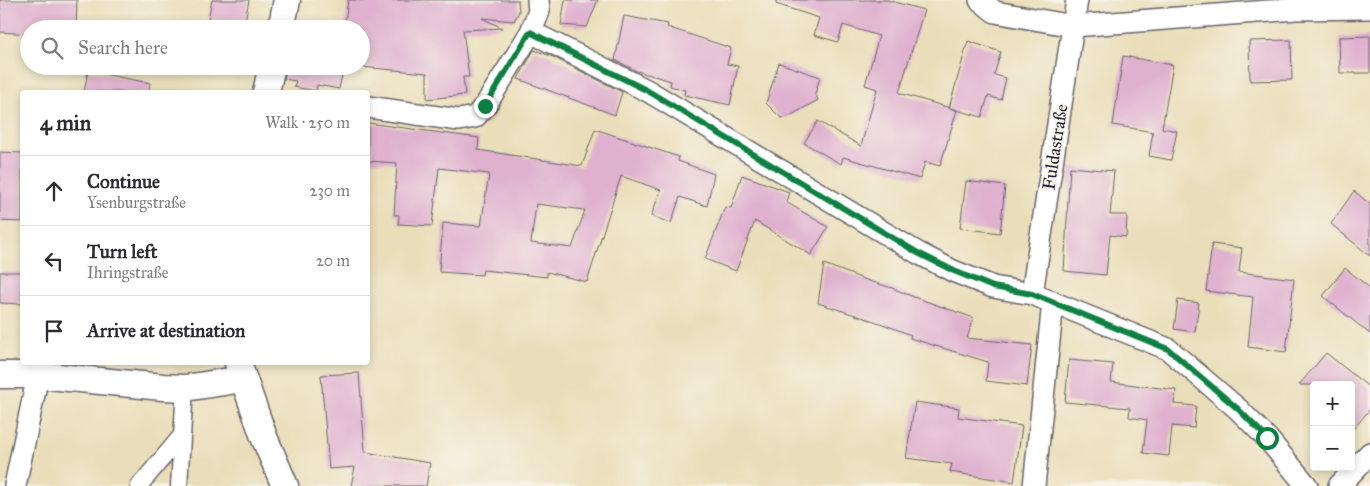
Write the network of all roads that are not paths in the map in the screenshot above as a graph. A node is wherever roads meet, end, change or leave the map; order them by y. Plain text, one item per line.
1 (287, 0) edge
2 (538, 0) edge
3 (980, 0) edge
4 (1077, 0) edge
5 (1370, 8) edge
6 (283, 20) edge
7 (1073, 26) junction
8 (530, 32) junction
9 (270, 75) edge
10 (266, 90) edge
11 (370, 107) edge
12 (1032, 294) junction
13 (1053, 302) junction
14 (240, 371) edge
15 (0, 375) edge
16 (38, 375) junction
17 (185, 388) junction
18 (182, 435) junction
19 (1370, 453) edge
20 (15, 486) edge
21 (140, 486) edge
22 (179, 486) edge
23 (285, 486) edge
24 (1034, 486) edge
25 (1307, 486) edge
26 (1339, 486) edge

1 - 6 street
2 - 8 street
3 - 7 street
4 - 7 street, Fuldastraße
5 - 7 street
7 - 12 street, Fuldastraße
8 - 11 street
8 - 12 street
9 - 10 street
12 - 13 street
13 - 24 street
13 - 25 street
14 - 17 street
14 - 23 street
15 - 16 street
16 - 17 street
16 - 20 street
17 - 18 street
18 - 21 street
18 - 22 street
19 - 26 street

